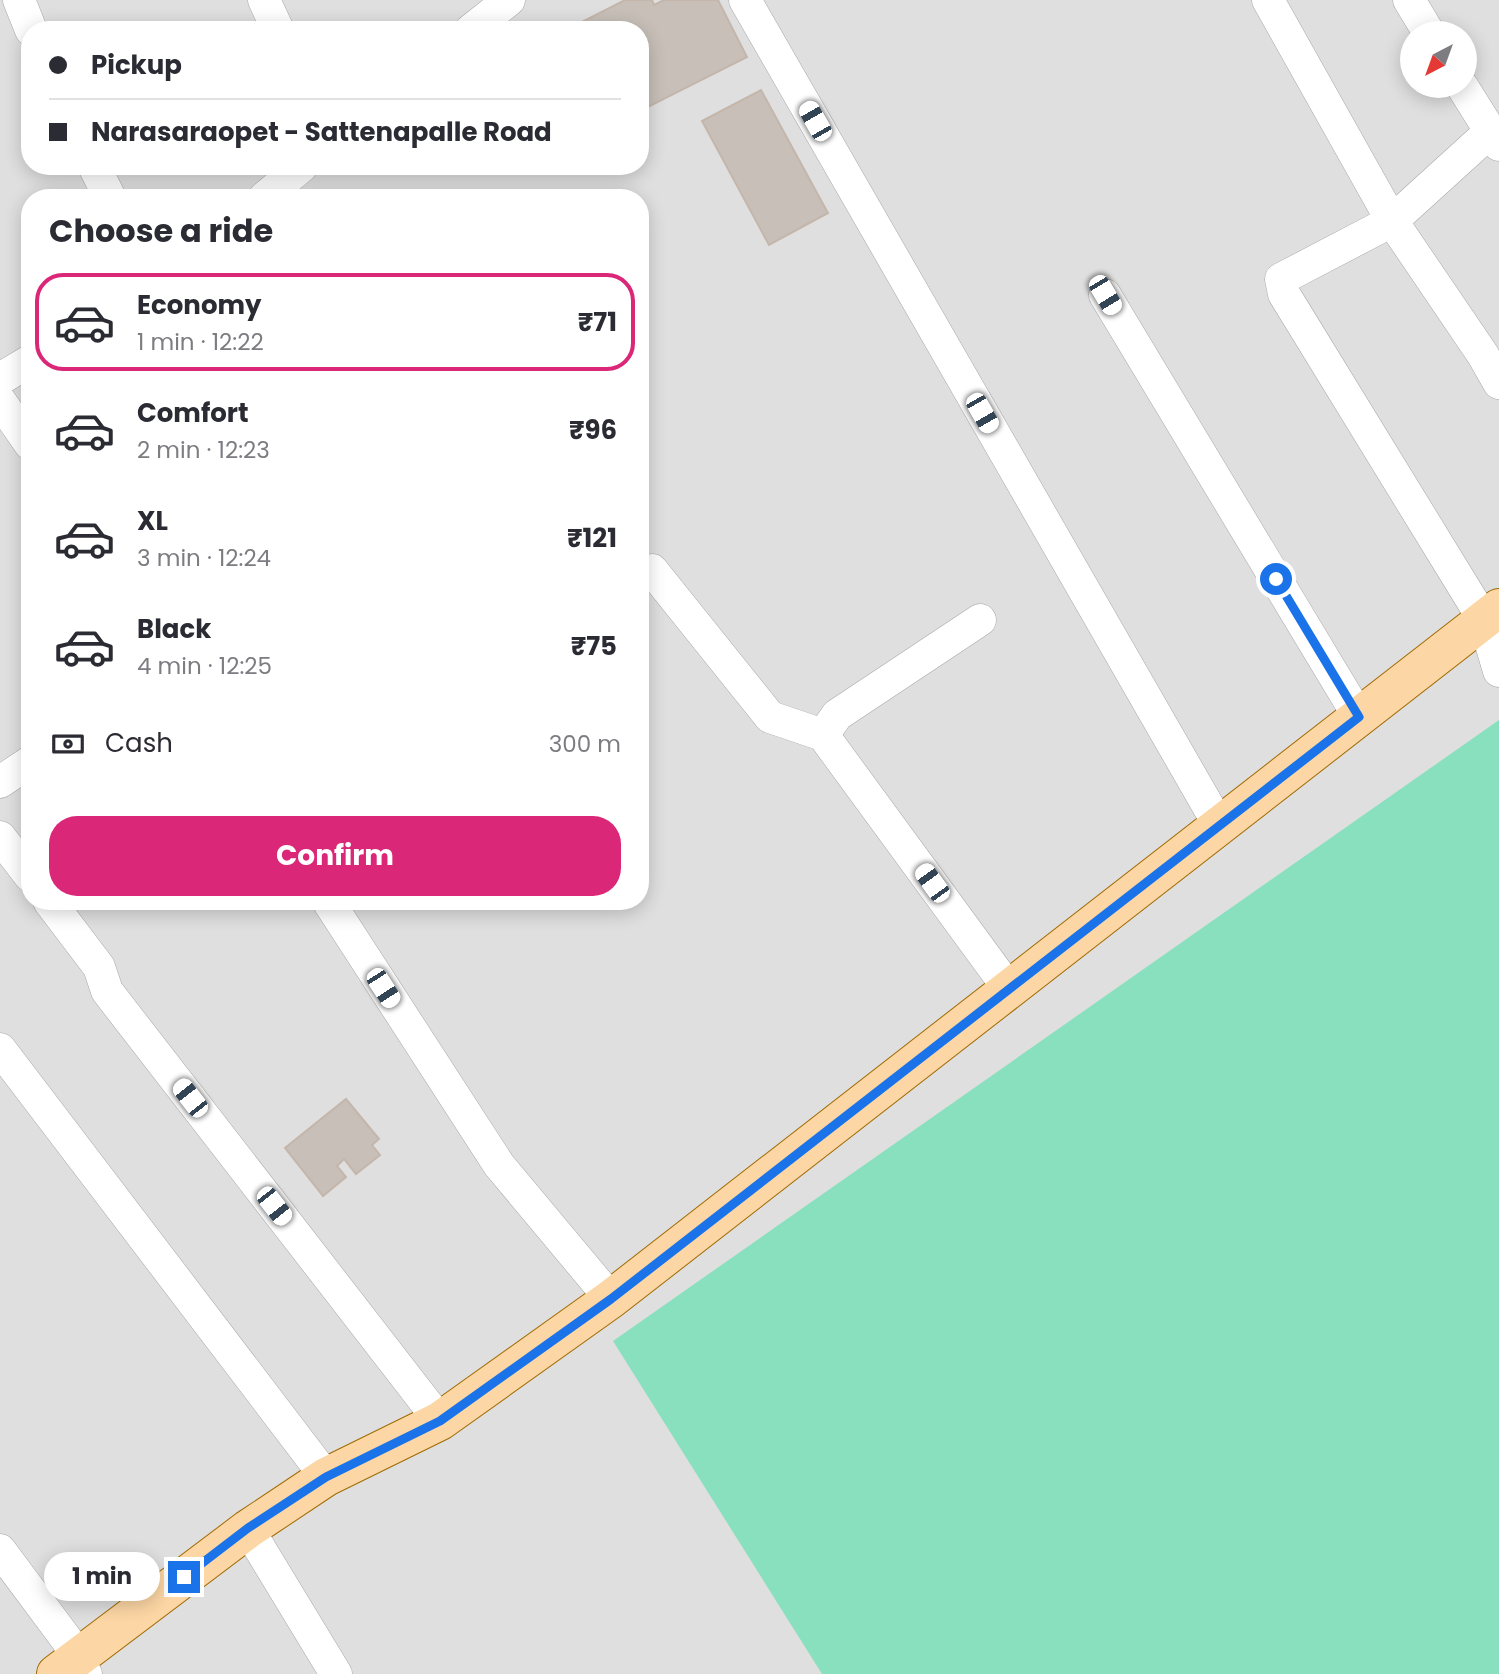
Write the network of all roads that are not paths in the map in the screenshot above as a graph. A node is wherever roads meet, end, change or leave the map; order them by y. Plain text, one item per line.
1 (19, 0) edge
2 (264, 0) edge
3 (509, 0) edge
4 (746, 0) edge
5 (1268, 0) edge
6 (1409, 0) edge
7 (27, 21) edge
8 (274, 21) edge
9 (482, 21) edge
10 (1422, 21) edge
11 (1470, 98) edge
12 (1495, 138) edge
13 (291, 175) edge
14 (275, 189) edge
15 (1392, 221) junction
16 (1105, 295) dead end
17 (21, 366) edge
18 (0, 379) edge
19 (1499, 383) edge
20 (0, 401) edge
21 (21, 431) edge
22 (649, 571) edge
23 (1491, 614) edge
24 (980, 620) dead end
25 (1499, 671) edge
26 (1359, 717) junction
27 (823, 735) junction
28 (21, 768) edge
29 (0, 782) edge
30 (1219, 825) junction
31 (0, 837) edge
32 (21, 864) edge
33 (56, 910) edge
34 (334, 910) edge
35 (1009, 989) junction
36 (0, 1049) edge
37 (611, 1299) junction
38 (440, 1421) junction
39 (326, 1477) junction
40 (248, 1528) junction
41 (0, 1550) edge
42 (74, 1669) edge
43 (336, 1674) edge

1 - 7 street
2 - 8 street
3 - 9 street
4 - 30 street
5 - 15 street
6 - 10 street
11 - 12 street
12 - 15 street
13 - 14 street
15 - 19 street
15 - 23 street
16 - 26 street
17 - 18 street
20 - 21 street
22 - 27 street
23 - 25 street
23 - 26 main road
24 - 27 street
26 - 30 main road
27 - 35 street
28 - 29 street
30 - 35 main road
31 - 32 street
33 - 38 street
34 - 37 street
35 - 37 main road
36 - 39 street
37 - 38 main road
38 - 39 main road
39 - 40 main road
40 - 42 main road
40 - 43 street
41 - 42 street

